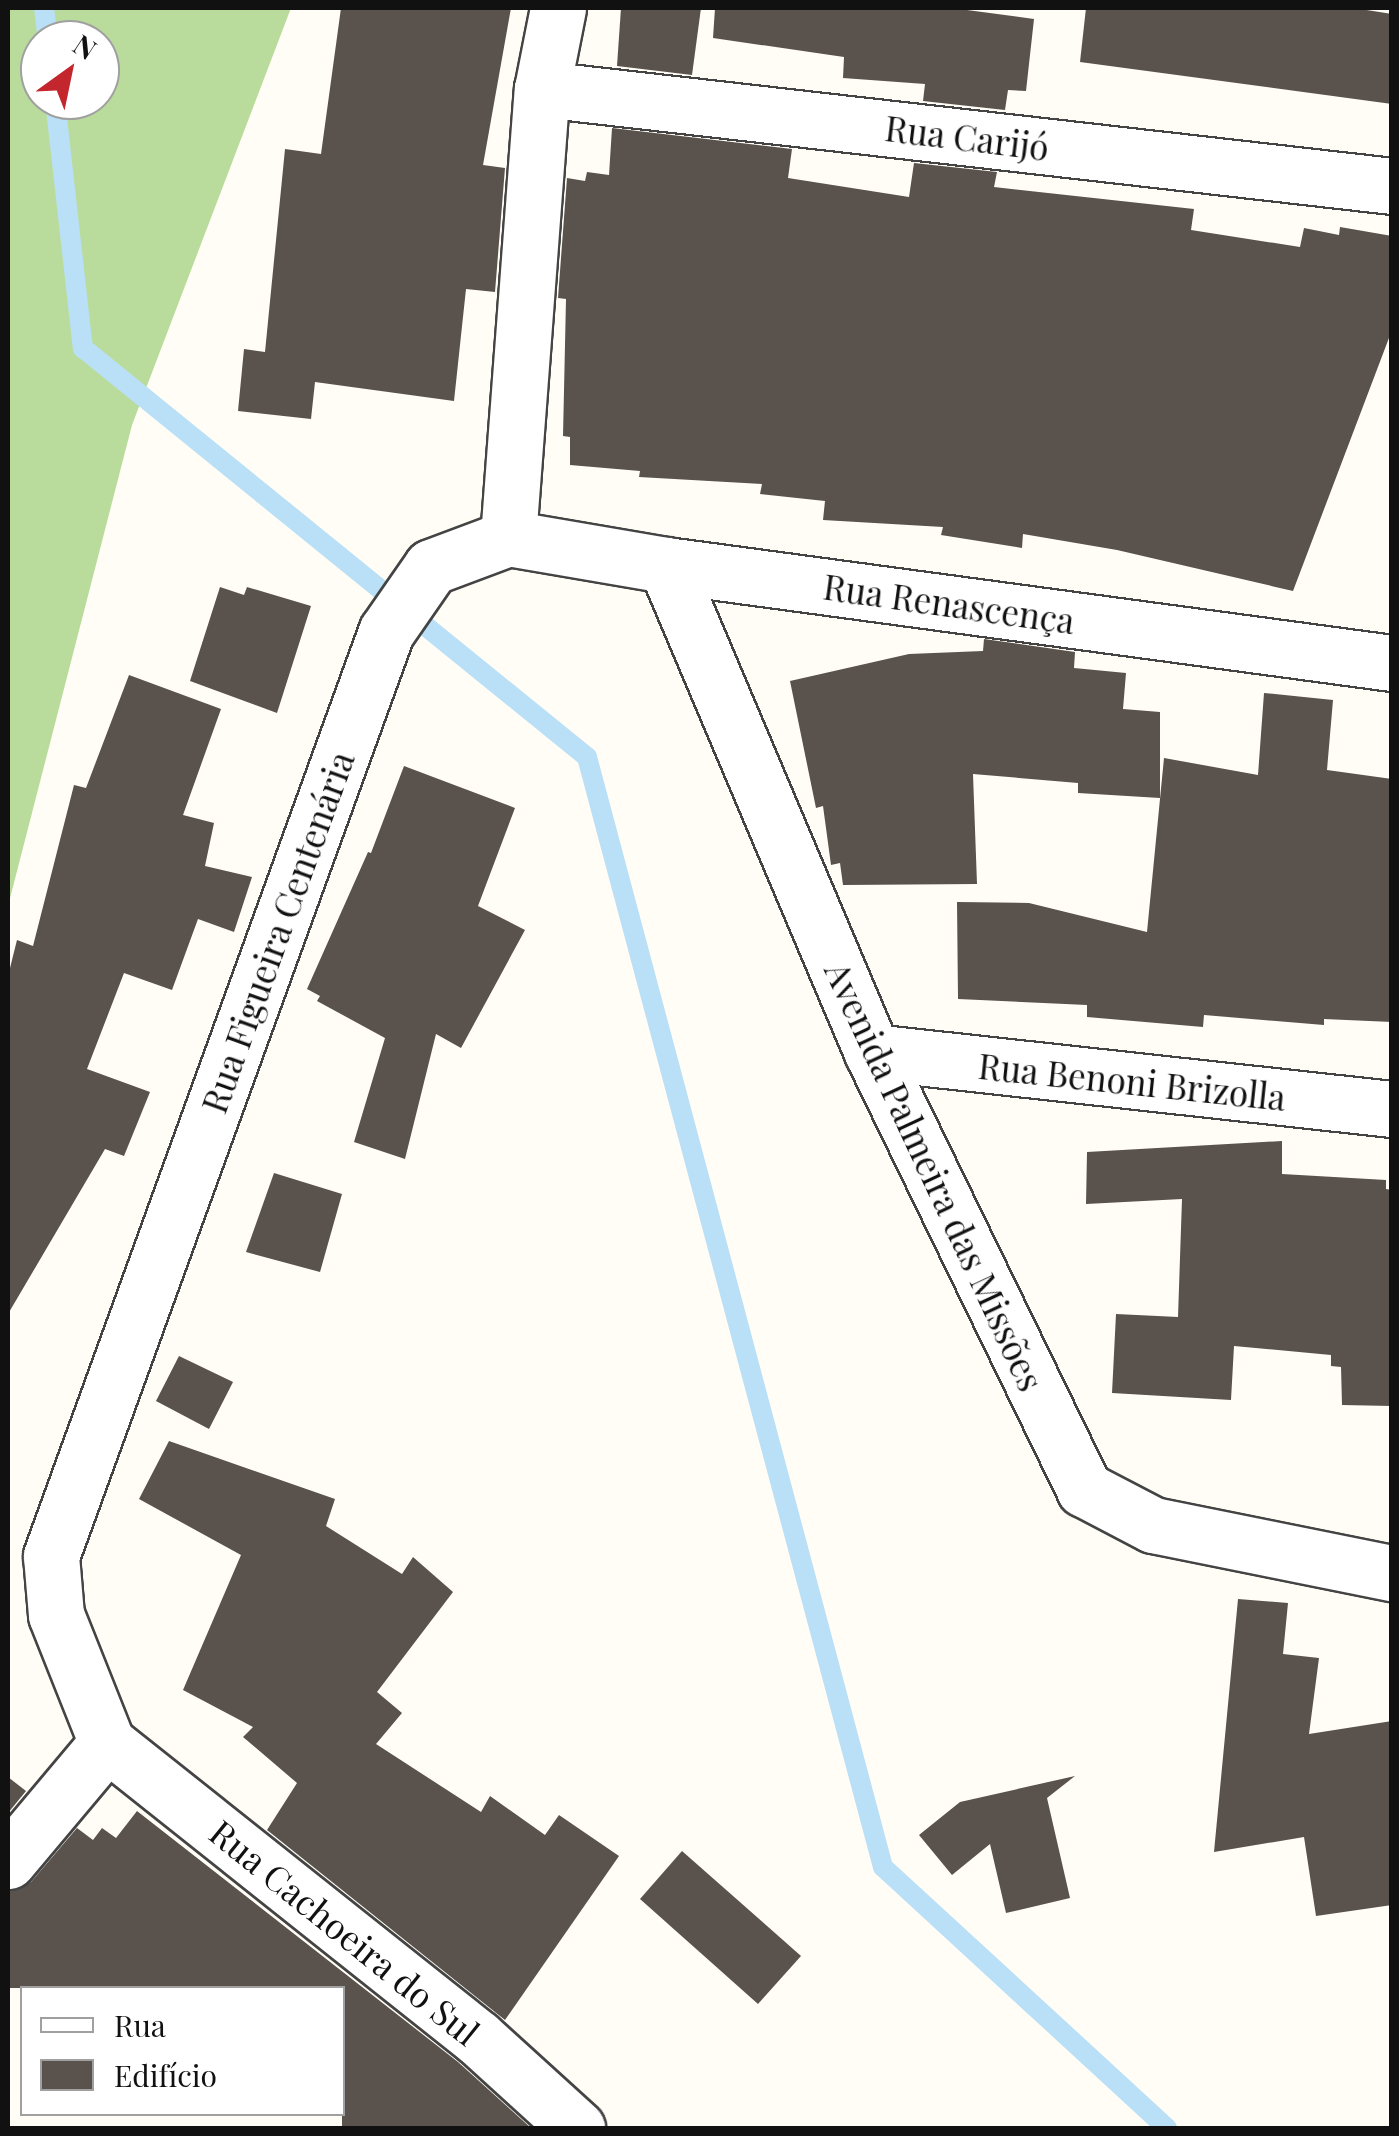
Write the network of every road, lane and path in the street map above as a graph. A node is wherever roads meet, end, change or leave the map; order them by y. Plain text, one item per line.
1 (558, 8) edge
2 (542, 89) junction
3 (1392, 186) edge
4 (508, 538) junction
5 (666, 565) junction
6 (1392, 663) edge
7 (872, 1052) junction
8 (1392, 1110) edge
9 (1392, 1573) edge
10 (107, 1743) junction
11 (8, 1860) edge
12 (577, 2128) edge

1 - 2 street
2 - 3 street, Rua Carijó
2 - 4 street
4 - 5 street, Rua Renascença
4 - 10 street, Rua Figueira Centenária
5 - 6 street, Rua Renascença
5 - 7 street, Avenida Palmeira das Missões
7 - 8 street, Rua Benoni Brizolla
7 - 9 street, Avenida Palmeira das Missões
10 - 11 street
10 - 12 street, Rua Cachoeira do Sul

